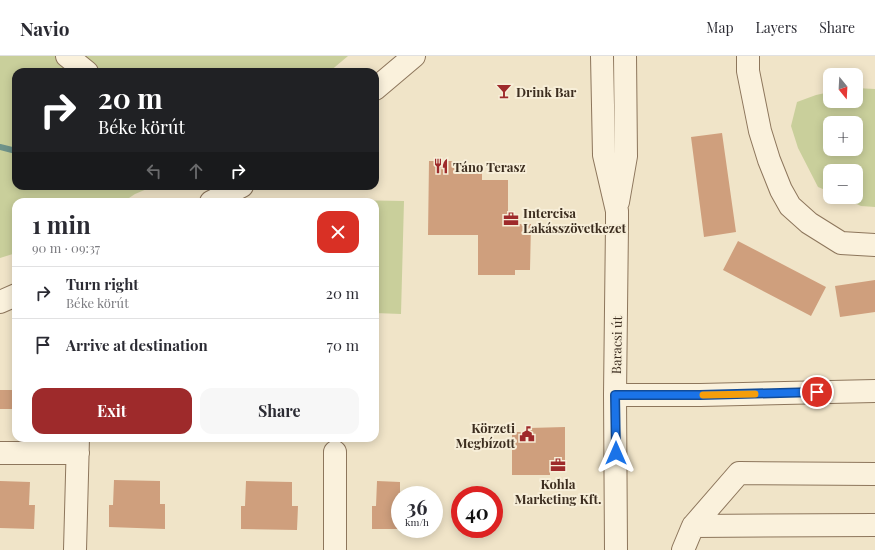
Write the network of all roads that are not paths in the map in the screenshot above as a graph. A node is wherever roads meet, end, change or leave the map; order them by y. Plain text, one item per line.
1 (68, 56) edge
2 (414, 56) edge
3 (602, 56) edge
4 (625, 56) edge
5 (748, 56) edge
6 (82, 68) edge
7 (379, 86) edge
8 (230, 190) edge
9 (217, 198) edge
10 (616, 211) junction
11 (875, 246) edge
12 (12, 297) edge
13 (0, 302) edge
14 (875, 391) edge
15 (615, 395) junction
16 (78, 446) edge
17 (336, 452) dead end
18 (0, 453) edge
19 (875, 474) edge
20 (875, 525) edge
21 (693, 526) junction
22 (75, 550) edge
23 (335, 550) edge
24 (616, 550) edge
25 (683, 550) edge

1 - 6 street
2 - 7 street
3 - 10 street, Baracsi út
4 - 10 street, Baracsi út
5 - 11 street
8 - 9 street
10 - 15 street, Baracsi út
12 - 13 street
14 - 15 street
15 - 24 street, Baracsi út
16 - 18 street
16 - 22 street
17 - 23 street
19 - 21 street
20 - 21 street
21 - 25 street

